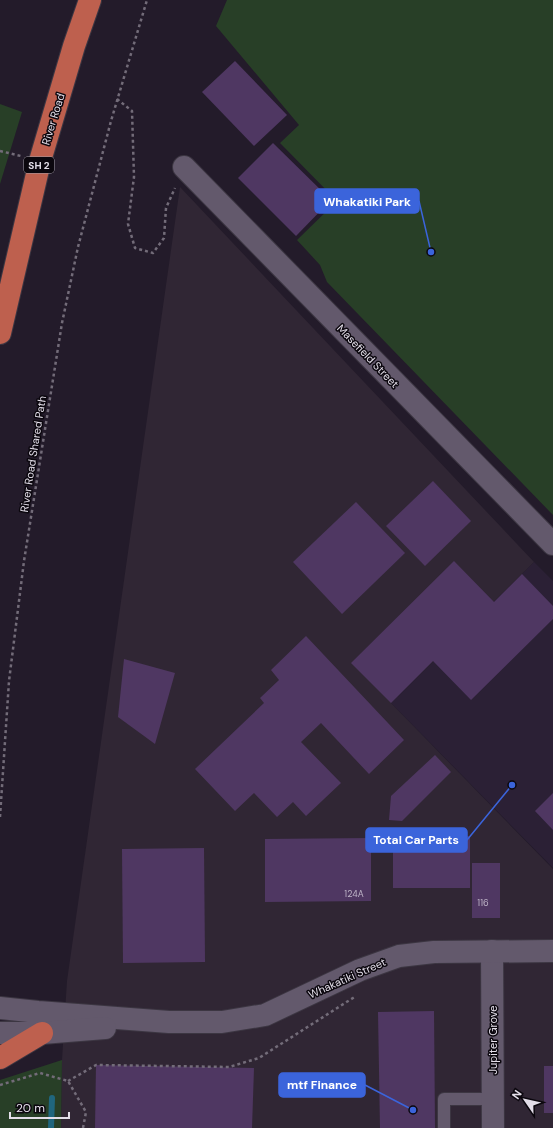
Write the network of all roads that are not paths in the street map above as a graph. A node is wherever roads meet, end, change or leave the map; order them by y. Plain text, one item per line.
1 (90, 0) edge
2 (184, 167) road end
3 (0, 333) edge
4 (553, 544) edge
5 (492, 951) junction
6 (553, 951) edge
7 (0, 1008) edge
8 (170, 1022) junction
9 (0, 1033) edge
10 (42, 1033) junction
11 (0, 1058) edge
12 (493, 1099) junction
13 (444, 1128) edge
14 (493, 1128) edge

1 - 3 highway, River Road / SH 2
2 - 4 street, Masefield Street
5 - 6 street, Whakatiki Street
5 - 8 street, Whakatiki Street
5 - 12 street, Jupiter Grove
7 - 8 street, Whakatiki Street
8 - 10 street, Whakatiki Street
9 - 10 street, Whakatiki Street
10 - 11 highway
12 - 13 lane
12 - 14 street, Jupiter Grove

